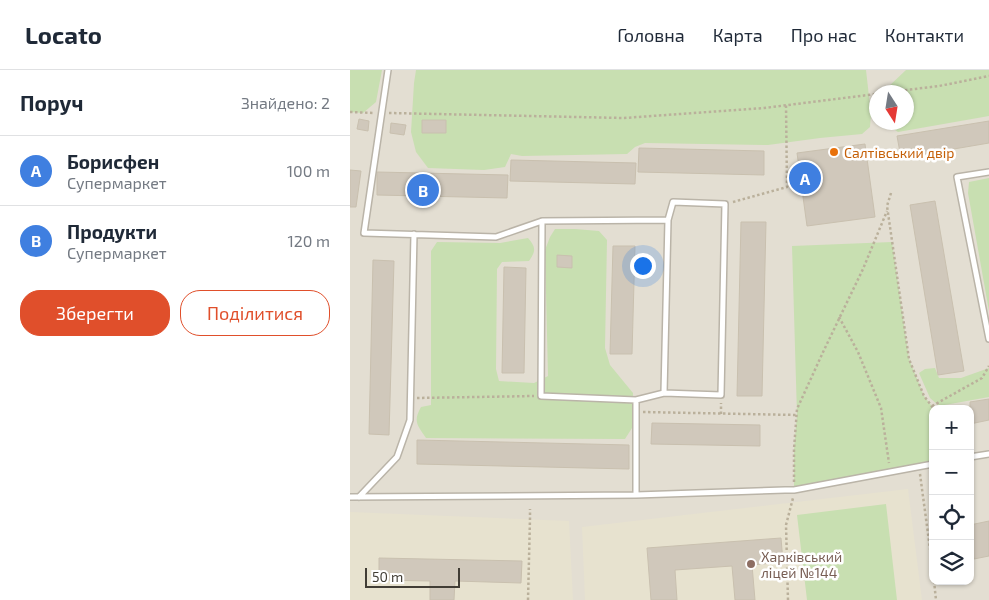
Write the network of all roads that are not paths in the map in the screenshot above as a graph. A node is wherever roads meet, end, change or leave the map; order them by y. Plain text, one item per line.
1 (388, 70) edge
2 (989, 172) edge
3 (668, 220) junction
4 (542, 221) junction
5 (414, 234) junction
6 (989, 339) edge
7 (664, 393) junction
8 (636, 400) junction
9 (989, 454) edge
10 (974, 456) edge
11 (929, 465) edge
12 (636, 495) junction
13 (350, 497) edge
14 (359, 497) junction

1 - 5 lane
2 - 6 lane
3 - 4 lane
3 - 7 lane
3 - 7 lane
4 - 5 lane
4 - 8 lane
5 - 14 lane
7 - 8 lane
8 - 12 lane
9 - 10 lane
11 - 12 lane
12 - 14 lane
13 - 14 lane

